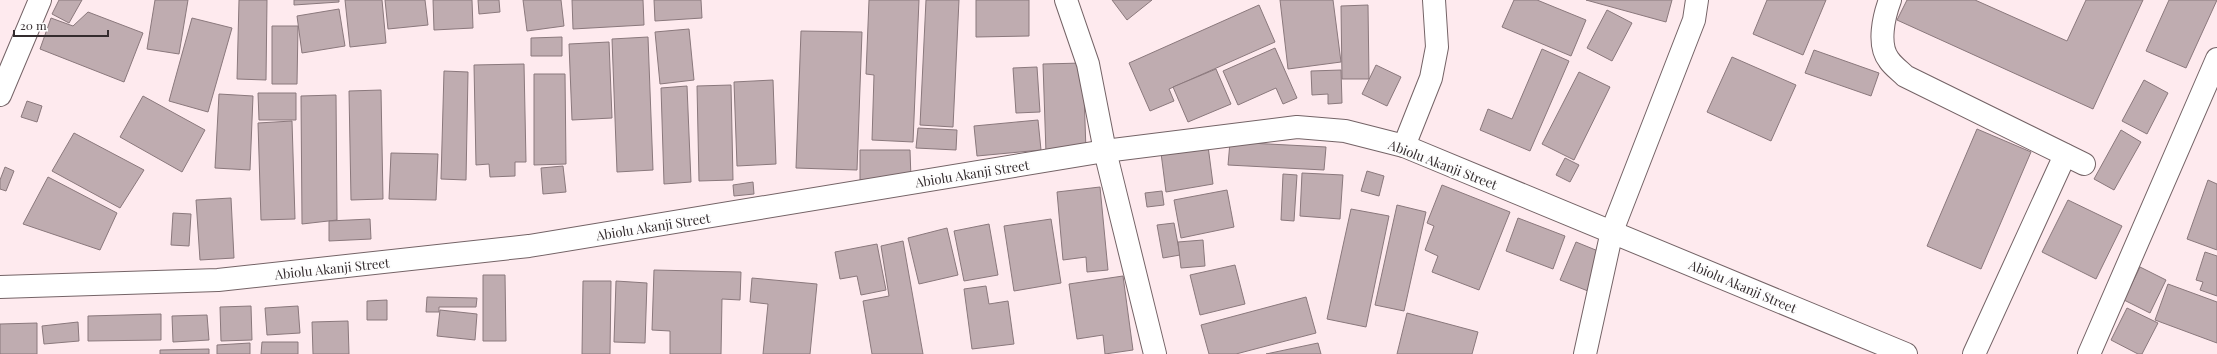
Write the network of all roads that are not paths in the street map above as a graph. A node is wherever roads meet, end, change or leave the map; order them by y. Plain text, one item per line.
1 (40, 0) edge
2 (1066, 0) edge
3 (1434, 0) edge
4 (1697, 0) edge
5 (1890, 0) edge
6 (2217, 59) edge
7 (0, 95) edge
8 (1404, 146) junction
9 (1105, 151) junction
10 (1612, 232) junction
11 (0, 287) edge
12 (1155, 354) edge
13 (1585, 354) edge
14 (1906, 354) edge
15 (1974, 354) edge
16 (2089, 354) edge

1 - 7 street
2 - 9 street
3 - 8 street
4 - 10 street
5 - 15 street
6 - 16 street
8 - 9 street, Abiolu Akanji Street
8 - 10 street, Abiolu Akanji Street
9 - 11 street, Abiolu Akanji Street
9 - 12 street
10 - 13 street
10 - 14 street, Abiolu Akanji Street

